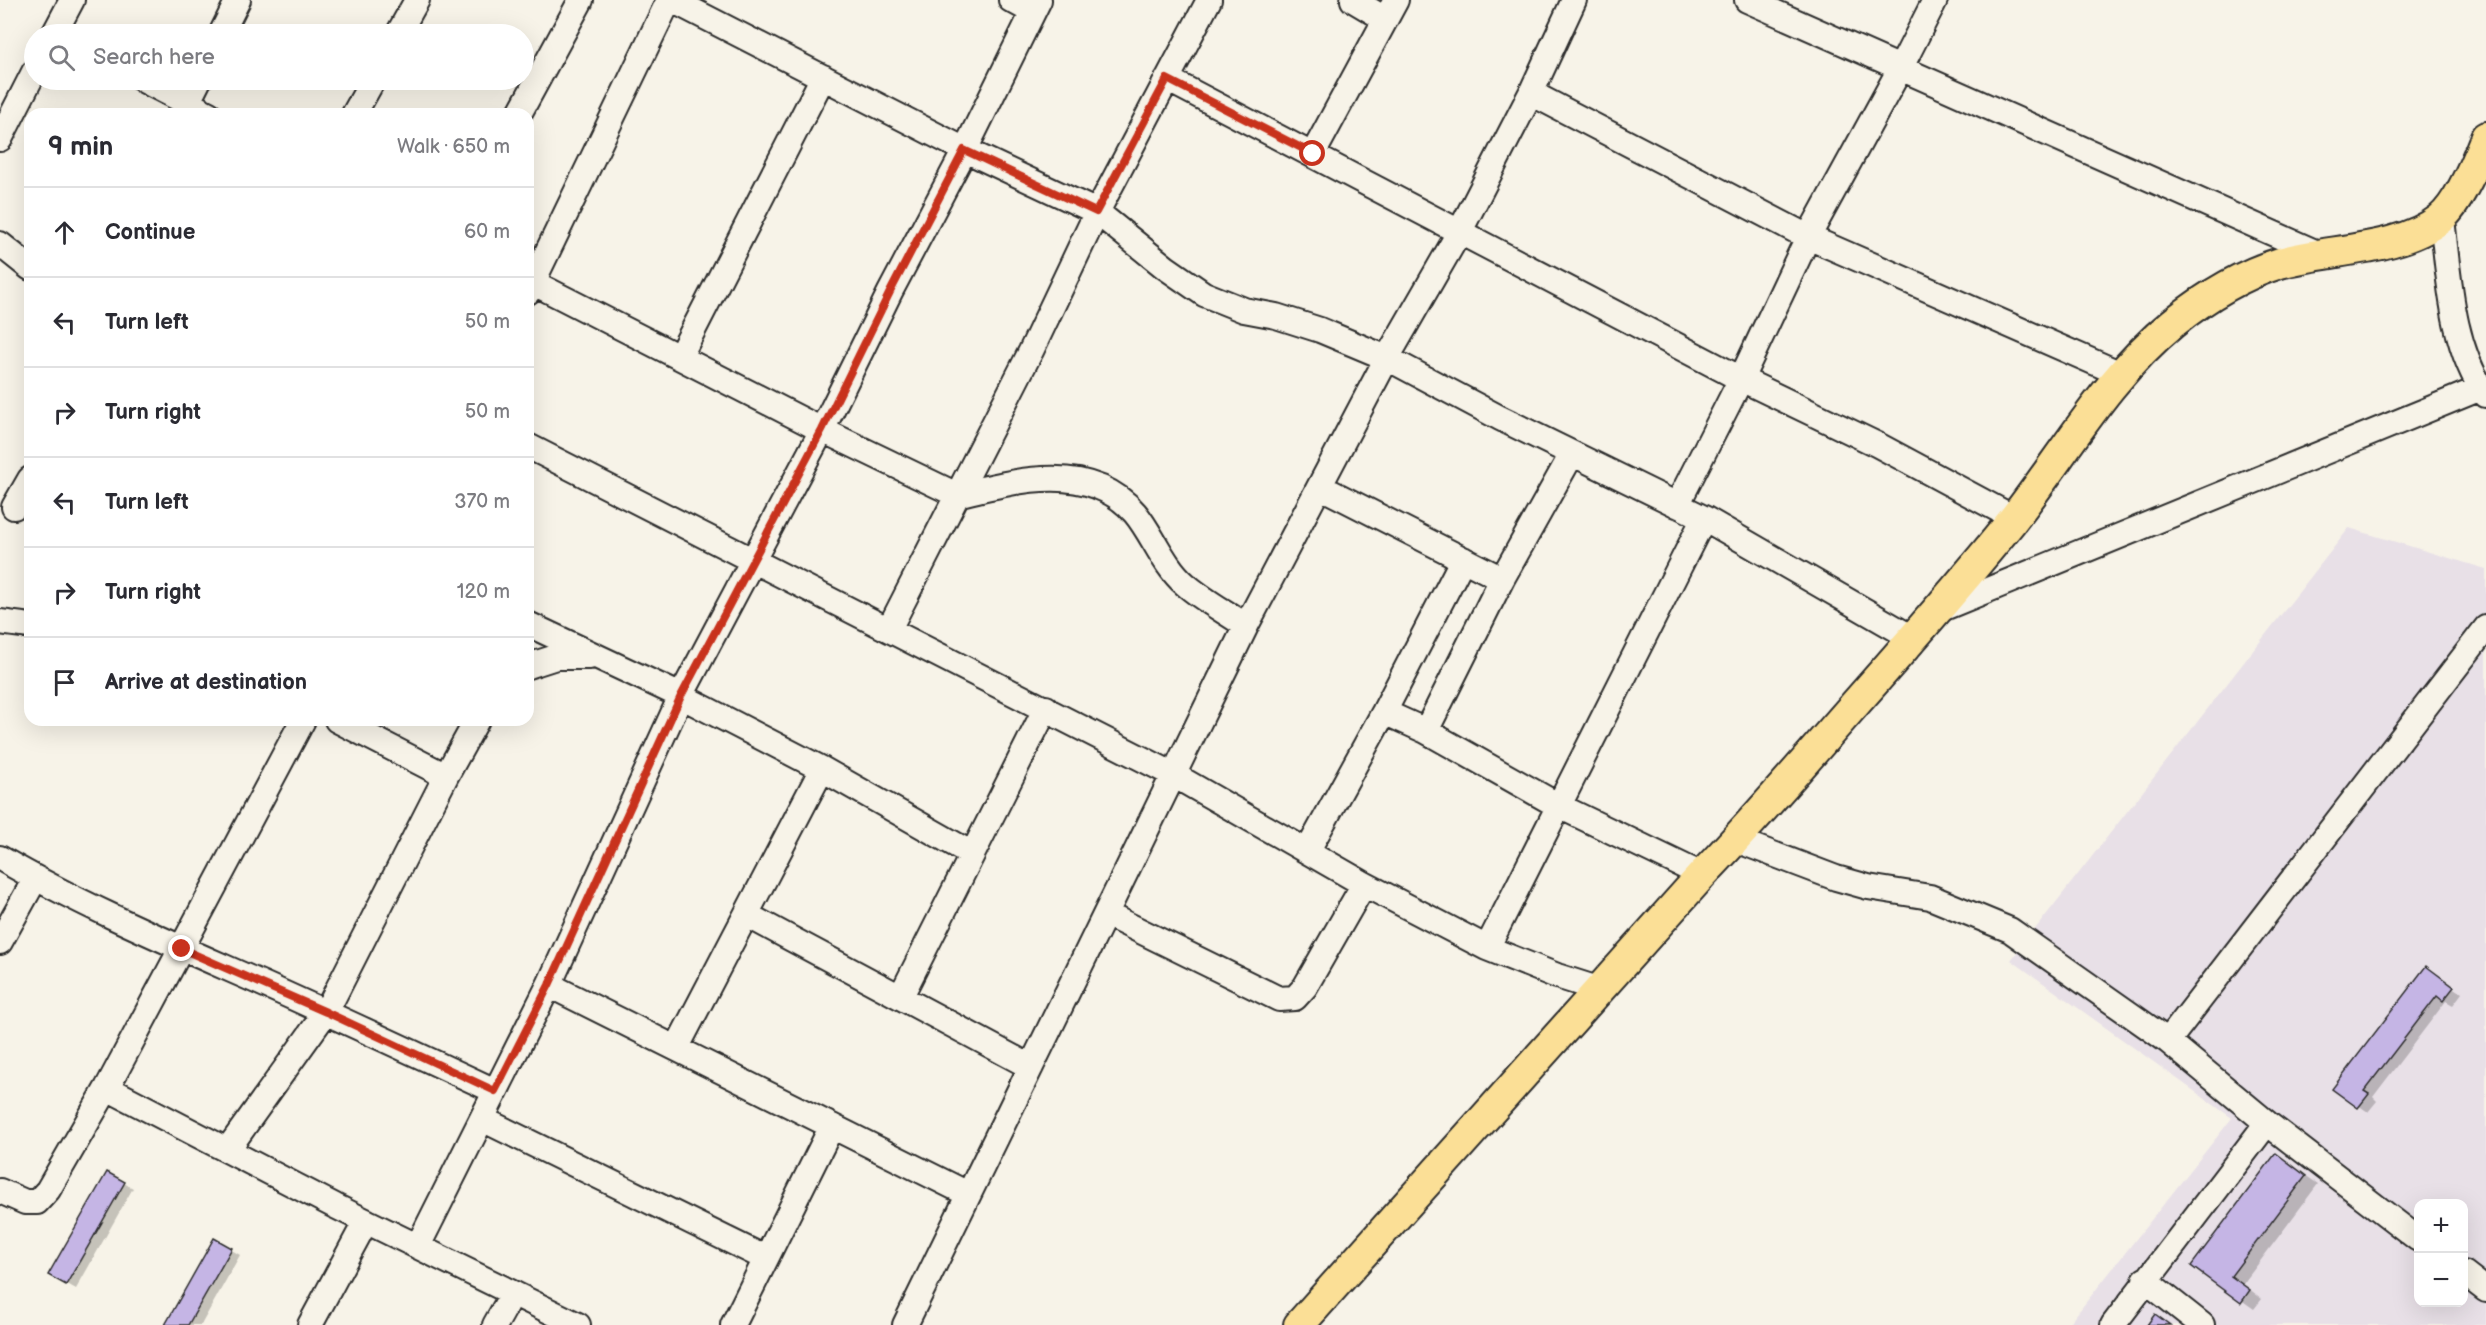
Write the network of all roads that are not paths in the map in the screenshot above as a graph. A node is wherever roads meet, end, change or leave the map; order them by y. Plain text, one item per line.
1 (72, 0) edge
2 (238, 0) edge
3 (417, 0) edge
4 (581, 0) edge
5 (670, 0) edge
6 (1011, 0) edge
7 (1209, 0) edge
8 (1353, 0) edge
9 (1574, 0) edge
10 (1747, 0) edge
11 (1935, 0) edge
12 (1036, 6) edge
13 (1391, 9) edge
14 (60, 24) edge
15 (226, 24) edge
16 (404, 24) edge
17 (1900, 69) junction
18 (823, 77) junction
19 (1167, 79) junction
20 (534, 86) edge
21 (25, 90) edge
22 (160, 90) edge
23 (198, 90) edge
24 (367, 90) edge
25 (532, 90) edge
26 (1531, 93) junction
27 (190, 108) edge
28 (193, 108) edge
29 (357, 108) edge
30 (522, 108) edge
31 (2486, 137) edge
32 (0, 140) edge
33 (964, 150) junction
34 (1313, 154) junction
35 (1096, 212) junction
36 (2442, 219) junction
37 (1460, 231) junction
38 (1808, 237) junction
39 (0, 244) edge
40 (2324, 256) junction
41 (24, 263) edge
42 (534, 277) edge
43 (534, 287) edge
44 (680, 356) junction
45 (1387, 358) junction
46 (2121, 374) junction
47 (1741, 379) junction
48 (2483, 392) edge
49 (822, 430) junction
50 (534, 449) edge
51 (1572, 454) junction
52 (1321, 487) junction
53 (24, 491) edge
54 (957, 495) junction
55 (1677, 505) junction
56 (15, 508) edge
57 (1704, 518) junction
58 (2014, 518) junction
59 (1462, 559) junction
60 (752, 562) junction
61 (1502, 579) junction
62 (1939, 610) junction
63 (0, 622) edge
64 (24, 625) edge
65 (1246, 626) junction
66 (534, 627) edge
67 (2486, 628) edge
68 (889, 629) junction
69 (1914, 639) junction
70 (595, 657) junction
71 (534, 664) edge
72 (681, 696) junction
73 (1046, 708) junction
74 (1384, 712) junction
75 (300, 726) edge
76 (349, 726) edge
77 (474, 726) edge
78 (1426, 731) junction
79 (822, 769) junction
80 (1172, 774) junction
81 (446, 776) junction
82 (1560, 806) junction
83 (1736, 840) junction
84 (1308, 850) junction
85 (972, 854) junction
86 (0, 858) edge
87 (1702, 875) junction
88 (35, 879) junction
89 (1364, 884) junction
90 (1106, 914) junction
91 (747, 915) junction
92 (0, 942) edge
93 (1487, 948) junction
94 (182, 949) junction
95 (549, 985) junction
96 (1600, 990) junction
97 (902, 996) junction
98 (326, 1012) junction
99 (2168, 1041) junction
100 (677, 1047) junction
101 (1031, 1067) junction
102 (107, 1088) junction
103 (495, 1091) junction
104 (483, 1119) junction
105 (2267, 1123) junction
106 (832, 1126) junction
107 (228, 1149) junction
108 (0, 1191) edge
109 (968, 1194) junction
110 (366, 1221) junction
111 (2414, 1236) edge
112 (418, 1246) junction
113 (765, 1258) junction
114 (2468, 1277) edge
115 (2145, 1280) junction
116 (2486, 1290) edge
117 (513, 1293) junction
118 (310, 1325) edge
119 (495, 1325) edge
120 (578, 1325) edge
121 (734, 1325) edge
122 (905, 1325) edge
123 (1299, 1325) edge
124 (2113, 1325) edge
125 (2202, 1325) edge

1 - 14 street
2 - 15 street
3 - 16 street
4 - 20 street
5 - 18 street
5 - 42 street
6 - 12 street
7 - 19 street
8 - 13 street
9 - 26 street
10 - 17 street
11 - 17 street
12 - 33 street
13 - 34 street
17 - 38 street
17 - 40 street
18 - 33 street
18 - 44 street
19 - 34 street
19 - 35 street
21 - 32 street
22 - 27 street
23 - 28 street
24 - 29 street
25 - 30 street
26 - 37 street
26 - 38 street
31 - 36 main road
33 - 35 street
33 - 49 street
34 - 37 street
35 - 45 street
35 - 54 street
36 - 40 main road
36 - 48 street
37 - 45 street
37 - 47 street
38 - 46 street
38 - 47 street
39 - 41 street
40 - 46 main road
43 - 44 street
44 - 49 street
45 - 51 street
45 - 52 street
46 - 58 main road
47 - 55 street
47 - 58 street
48 - 62 street
49 - 54 street
49 - 60 street
50 - 60 street
51 - 55 street
51 - 61 street
52 - 59 street
52 - 65 street
53 - 56 street
54 - 65 street
54 - 68 street
55 - 57 street
57 - 69 street
57 - 82 street
58 - 62 main road
59 - 61 street
59 - 74 street
60 - 68 street
60 - 72 street
61 - 78 street
62 - 69 main road
63 - 64 street
65 - 80 street
66 - 70 street
67 - 99 street
68 - 73 street
69 - 83 main road
70 - 71 street
70 - 72 street
72 - 79 street
72 - 95 street
73 - 80 street
73 - 85 street
74 - 78 street
74 - 84 street
75 - 94 street
76 - 81 street
77 - 81 street
78 - 82 street
79 - 85 street
79 - 91 street
80 - 84 street
80 - 90 street
81 - 98 street
82 - 87 street
82 - 93 street
83 - 87 main road
83 - 99 street
84 - 89 street
85 - 97 street
86 - 88 street
87 - 96 main road
88 - 92 street
88 - 94 street
89 - 90 street
89 - 93 street
90 - 101 street
91 - 97 street
91 - 100 street
93 - 96 street
94 - 98 street
94 - 102 street
95 - 100 street
95 - 103 street
96 - 123 main road
97 - 101 street
98 - 103 street
98 - 107 street
99 - 105 street
100 - 106 street
101 - 109 street
102 - 107 street
102 - 108 street
103 - 104 street
104 - 112 street
104 - 113 street
105 - 111 street
105 - 115 street
106 - 109 street
106 - 113 street
107 - 110 street
109 - 122 street
110 - 112 street
110 - 118 street
112 - 117 street
113 - 121 street
114 - 116 street
115 - 124 street
115 - 125 street
117 - 119 street
117 - 120 street

